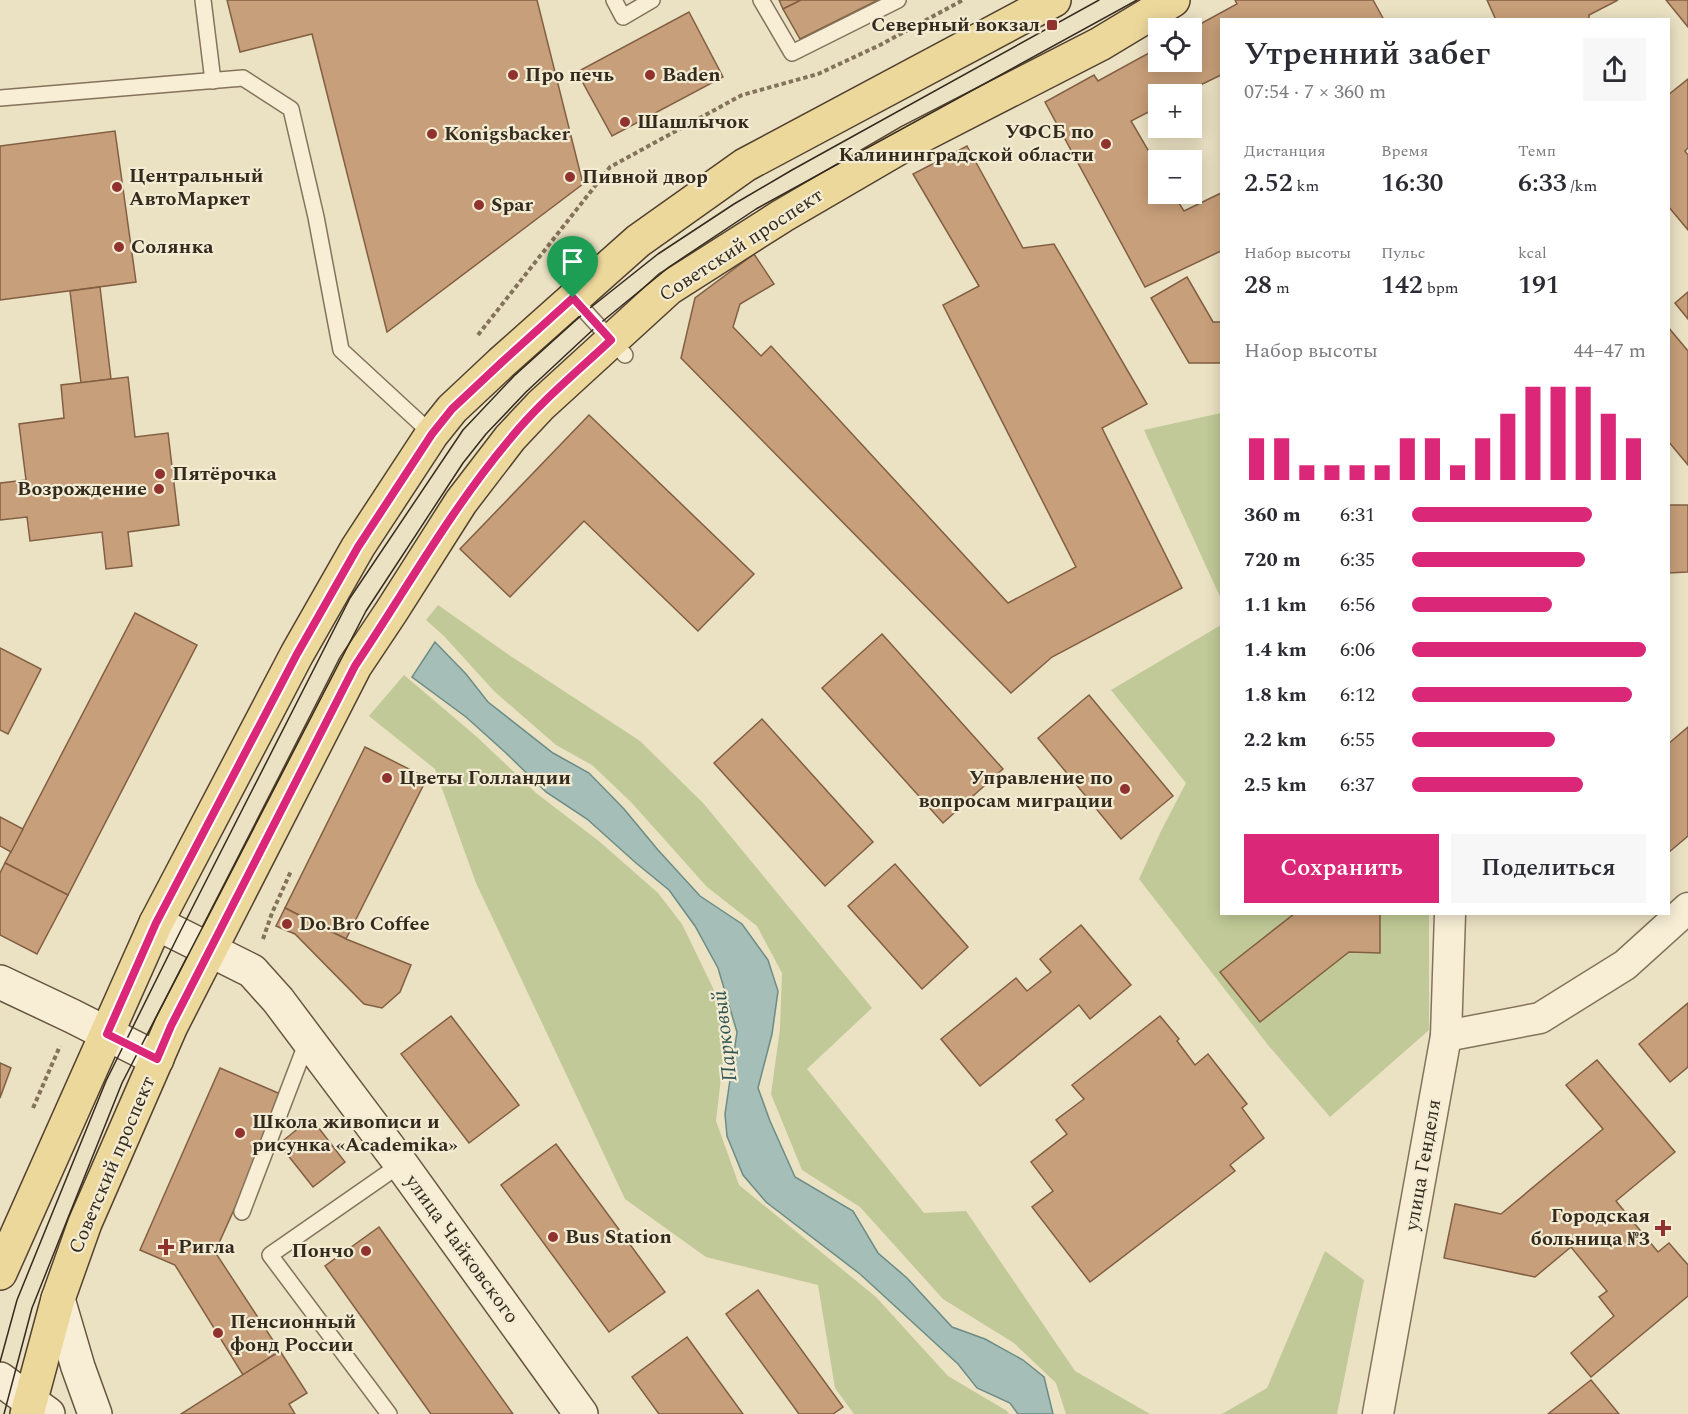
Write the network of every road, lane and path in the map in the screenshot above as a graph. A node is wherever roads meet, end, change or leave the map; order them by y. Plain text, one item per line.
1 (203, 0) edge
2 (614, 0) edge
3 (652, 0) edge
4 (761, 0) edge
5 (898, 0) edge
6 (1054, 0) edge
7 (1173, 0) edge
8 (213, 81) junction
9 (0, 98) edge
10 (573, 298) junction
11 (618, 347) junction
12 (432, 434) junction
13 (1688, 908) edge
14 (1450, 915) edge
15 (156, 923) junction
16 (210, 950) junction
17 (0, 982) edge
18 (107, 1034) junction
19 (1446, 1036) junction
20 (308, 1039) junction
21 (157, 1059) junction
22 (401, 1164) junction
23 (242, 1212) dead end
24 (0, 1274) edge
25 (58, 1299) junction
26 (0, 1379) edge
27 (35, 1409) edge
28 (95, 1414) edge
29 (389, 1414) edge
30 (581, 1414) edge
31 (1378, 1414) edge

1 - 8 lane
2 - 3 lane
4 - 5 lane
6 - 10 main road
7 - 11 main road, Советский проспект
8 - 9 lane
8 - 12 lane
10 - 11 lane
10 - 12 main road
11 - 16 main road, Советский проспект
12 - 15 main road
13 - 19 street
14 - 19 street, улица Генделя
15 - 16 street, улица Чайковского
15 - 18 main road
16 - 20 street, улица Чайковского
16 - 21 main road, Советский проспект
17 - 18 street
18 - 21 street
18 - 24 main road
19 - 31 street, улица Генделя
20 - 22 street, улица Чайковского
20 - 23 lane
21 - 25 main road, Советский проспект
22 - 29 lane
22 - 30 street, улица Чайковского
25 - 27 main road, Советский проспект
25 - 28 street
26 - 27 street

